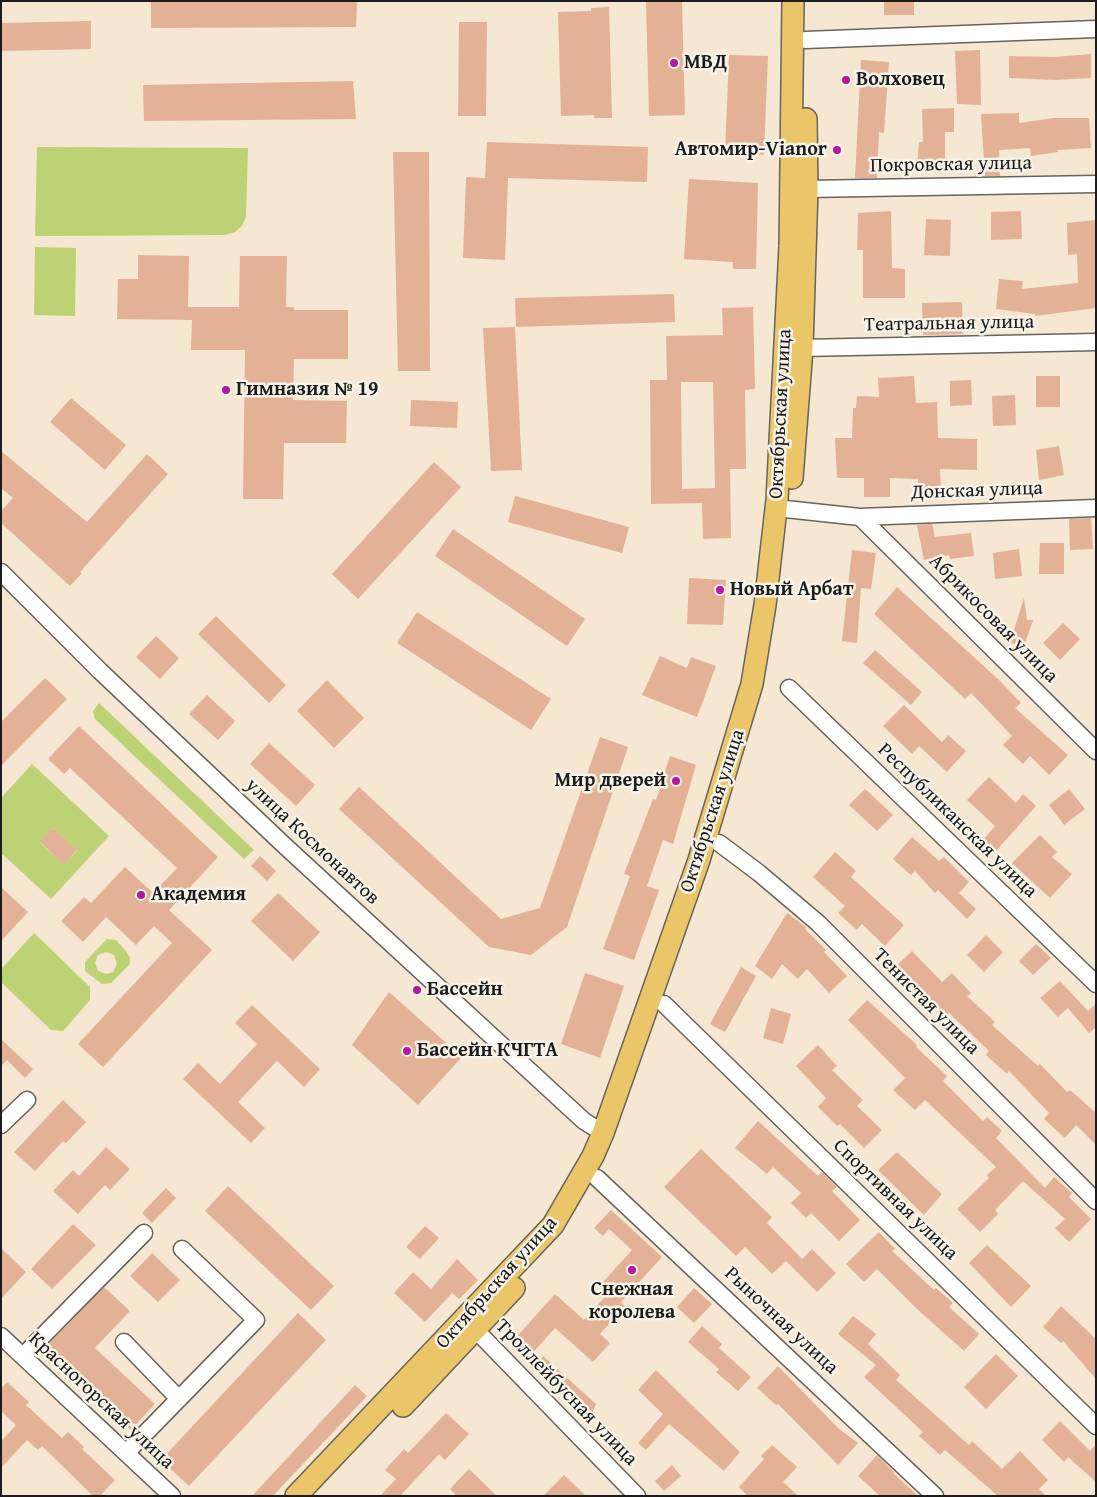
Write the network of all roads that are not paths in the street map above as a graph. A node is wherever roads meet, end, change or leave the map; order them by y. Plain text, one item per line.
1 (793, 1) edge
2 (805, 1) edge
3 (1096, 30) edge
4 (805, 40) junction
5 (1096, 184) edge
6 (807, 189) junction
7 (1096, 342) edge
8 (802, 348) junction
9 (1096, 508) edge
10 (783, 509) junction
11 (860, 517) junction
12 (1, 572) edge
13 (789, 688) dead end
14 (1096, 751) edge
15 (719, 843) junction
16 (1096, 984) edge
17 (664, 1004) junction
18 (27, 1100) dead end
19 (1, 1125) edge
20 (603, 1133) junction
21 (597, 1178) junction
22 (1096, 1201) edge
23 (144, 1233) dead end
24 (182, 1249) dead end
25 (471, 1325) junction
26 (1, 1336) edge
27 (124, 1342) dead end
28 (22, 1356) junction
29 (179, 1399) junction
30 (1096, 1426) edge
31 (126, 1453) junction
32 (172, 1496) edge
33 (296, 1496) edge
34 (315, 1496) edge
35 (637, 1496) edge
36 (935, 1496) edge

1 - 10 main road, Октябрьская улица
2 - 4 main road, Октябрьская улица
3 - 4 street
4 - 6 main road, Октябрьская улица
5 - 6 street, Покровская улица
6 - 8 main road, Октябрьская улица
7 - 8 street, Театральная улица
8 - 10 main road, Октябрьская улица
9 - 11 street, Донская улица
10 - 11 street, Донская улица
10 - 15 main road, Октябрьская улица
10 - 20 main road, Октябрьская улица
11 - 14 street, Абрикосовая улица
12 - 20 street, улица Космонавтов
13 - 16 street, Республиканская улица
15 - 17 main road, Октябрьская улица
15 - 22 street, Тенистая улица
17 - 21 main road, Октябрьская улица
17 - 30 street, Спортивная улица
18 - 19 street
20 - 25 main road, Октябрьская улица
21 - 25 main road, Октябрьская улица
21 - 36 street, Рыночная улица
23 - 28 street
24 - 29 street
25 - 33 main road, Октябрьская улица
25 - 34 main road, Октябрьская улица
25 - 35 street, Троллейбусная улица
26 - 28 street, Красногорская улица
27 - 29 street
28 - 31 street, Красногорская улица
29 - 31 street
31 - 32 street, Красногорская улица

